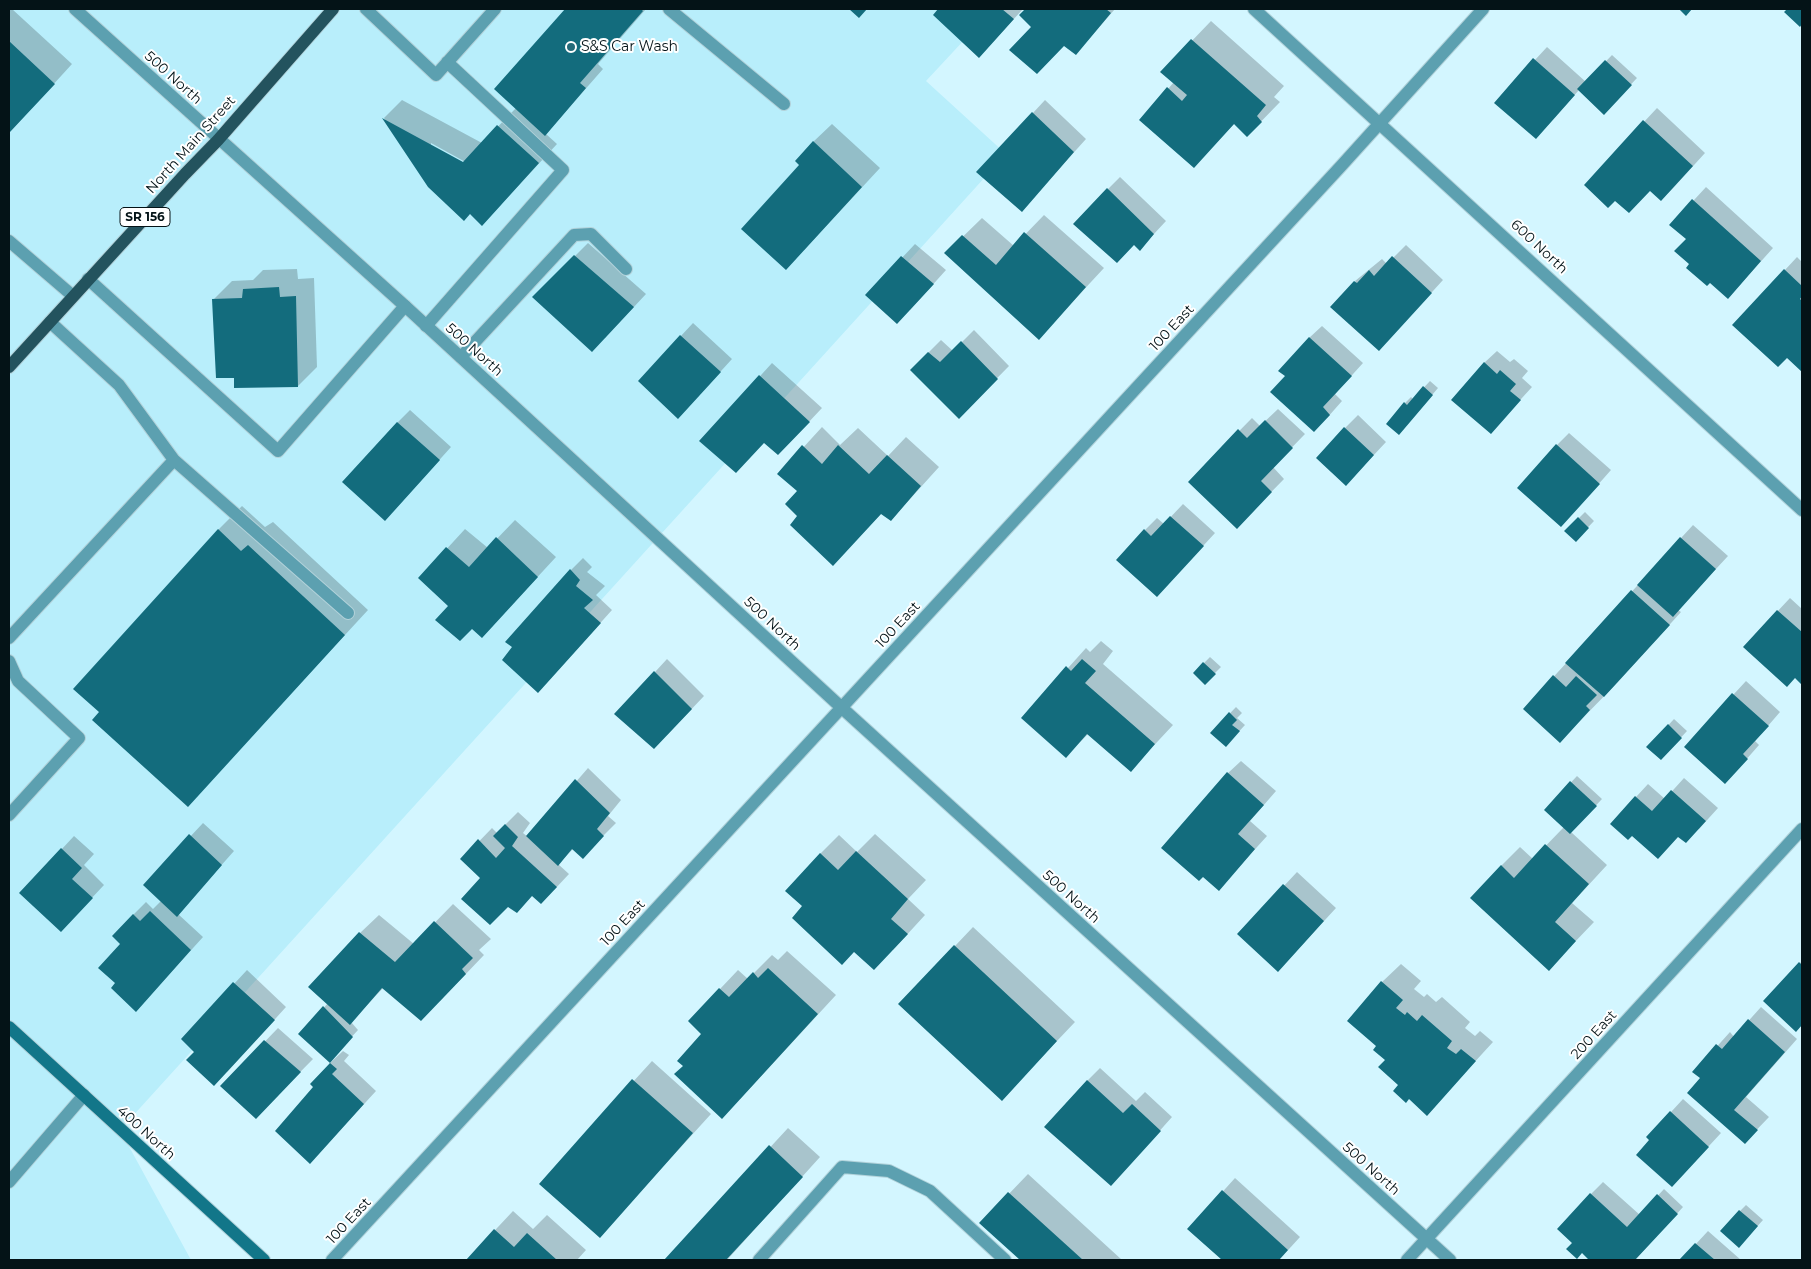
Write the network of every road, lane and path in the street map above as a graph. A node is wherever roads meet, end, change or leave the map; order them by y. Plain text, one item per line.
1 (75, 9) edge
2 (333, 9) edge
3 (366, 9) edge
4 (496, 9) edge
5 (669, 9) edge
6 (1254, 9) edge
7 (1483, 9) edge
8 (447, 62) junction
9 (784, 104) dead end
10 (1381, 122) junction
11 (218, 140) junction
12 (9, 241) edge
13 (626, 269) dead end
14 (88, 279) junction
15 (73, 296) junction
16 (405, 306) junction
17 (50, 322) junction
18 (426, 326) junction
19 (461, 357) junction
20 (9, 367) edge
21 (174, 460) junction
22 (1802, 510) edge
23 (348, 613) dead end
24 (9, 638) edge
25 (9, 661) edge
26 (842, 708) junction
27 (9, 815) edge
28 (1802, 829) edge
29 (9, 1028) edge
30 (84, 1095) junction
31 (9, 1182) edge
32 (1426, 1239) junction
33 (264, 1260) edge
34 (332, 1260) edge
35 (758, 1260) edge
36 (1005, 1260) edge
37 (1407, 1260) edge
38 (1450, 1260) edge

1 - 11 street, 500 North
2 - 11 main road, North Main Street / SR 156
3 - 8 street
4 - 8 street
5 - 9 street
6 - 10 street, 600 North
7 - 10 street, 100 East
8 - 18 street
10 - 22 street, 600 North
10 - 26 street, 100 East
11 - 14 main road, North Main Street / SR 156
11 - 16 street, 500 North
12 - 15 street
13 - 19 street
14 - 15 main road, North Main Street / SR 156
14 - 16 street
15 - 17 main road, North Main Street / SR 156
16 - 18 street, 500 North
17 - 20 main road, North Main Street / SR 156
17 - 21 street
18 - 19 street, 500 North
19 - 26 street, 500 North
21 - 23 street
21 - 24 street
25 - 27 street
26 - 32 street, 500 North
26 - 34 street, 100 East
28 - 32 street, 200 East
29 - 30 main road, 400 North
30 - 31 street
30 - 33 main road, 400 North
32 - 37 street, 200 East
32 - 38 street, 500 North
35 - 36 street

